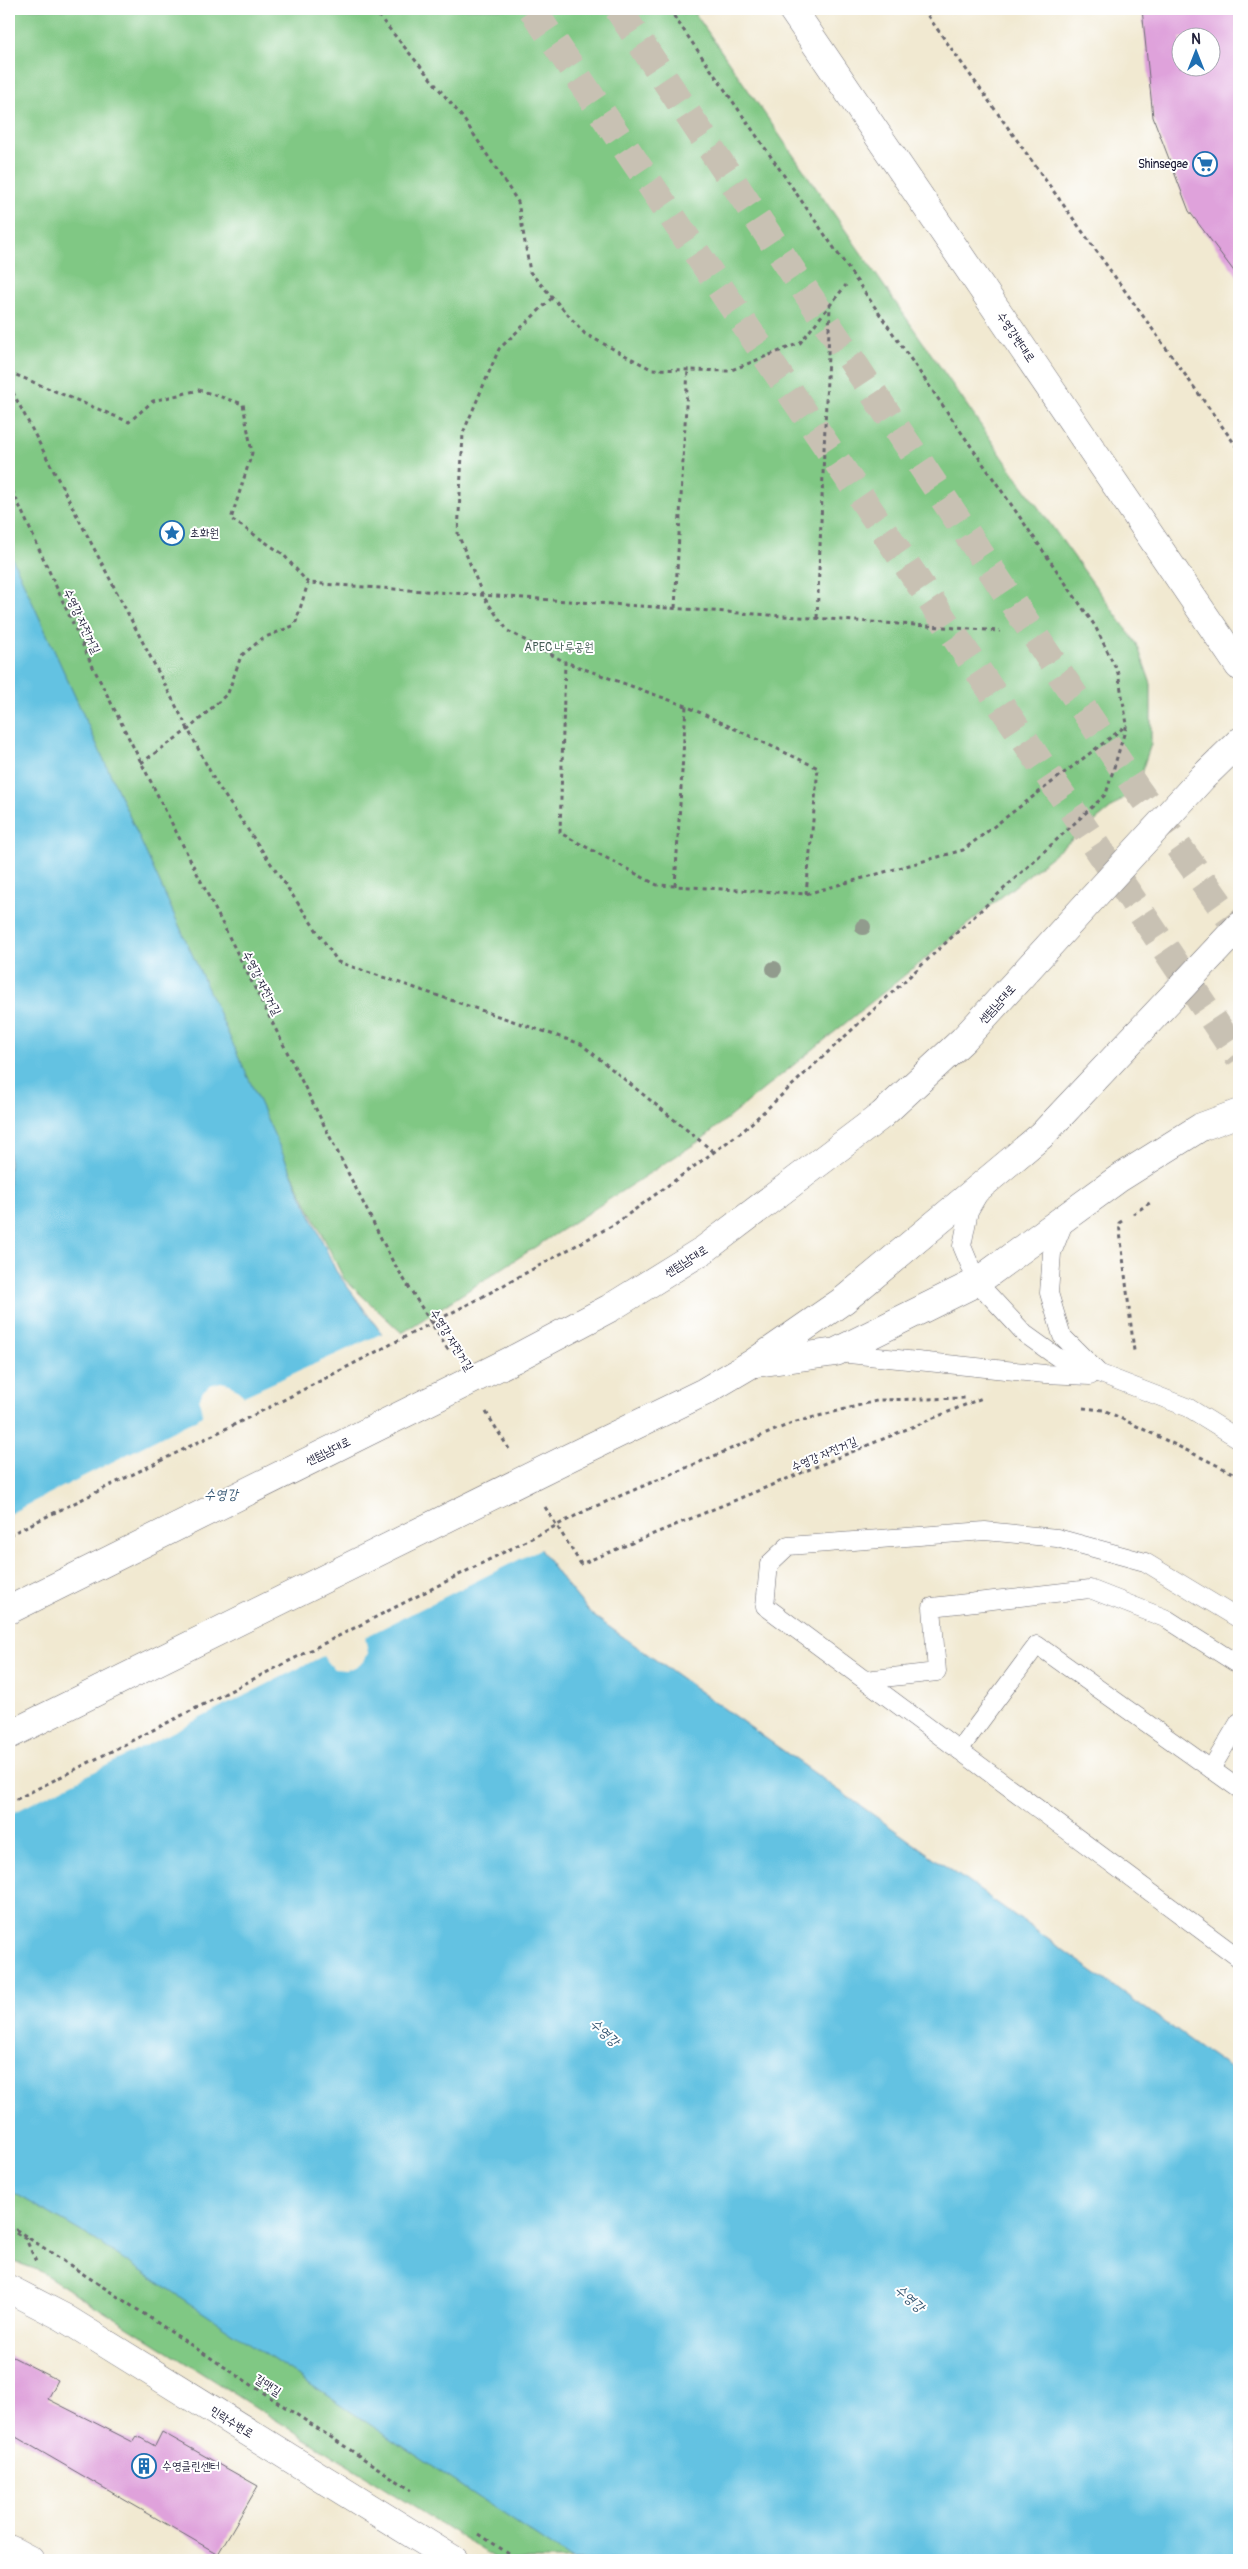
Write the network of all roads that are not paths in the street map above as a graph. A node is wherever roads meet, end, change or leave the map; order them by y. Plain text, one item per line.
1 (792, 9) edge
2 (1239, 666) edge
3 (1239, 742) edge
4 (1239, 926) edge
5 (1239, 1113) edge
6 (987, 1180) junction
7 (1067, 1216) junction
8 (977, 1282) junction
9 (836, 1352) junction
10 (753, 1363) junction
11 (1103, 1376) junction
12 (1239, 1439) edge
13 (9, 1610) edge
14 (1239, 1619) edge
15 (1239, 1665) edge
16 (865, 1680) junction
17 (1239, 1722) edge
18 (9, 1735) edge
19 (959, 1750) junction
20 (1211, 1769) junction
21 (1239, 1789) edge
22 (1239, 1958) edge
23 (9, 2289) edge
24 (9, 2549) edge
25 (30, 2560) edge
26 (454, 2560) edge

1 - 2 main road, 수영강변대로
3 - 13 main road, 센텀남대로, bridge
4 - 6 main road
5 - 7 main road
6 - 8 lane
6 - 10 main road
7 - 8 main road
7 - 11 lane
8 - 9 main road
8 - 11 lane
9 - 10 main road
9 - 11 lane
10 - 18 main road, bridge
11 - 12 lane
14 - 16 lane
15 - 16 lane
16 - 19 lane
17 - 20 lane
19 - 20 lane
19 - 22 lane
20 - 21 lane
23 - 26 main road, 민락수변로
24 - 25 main road

